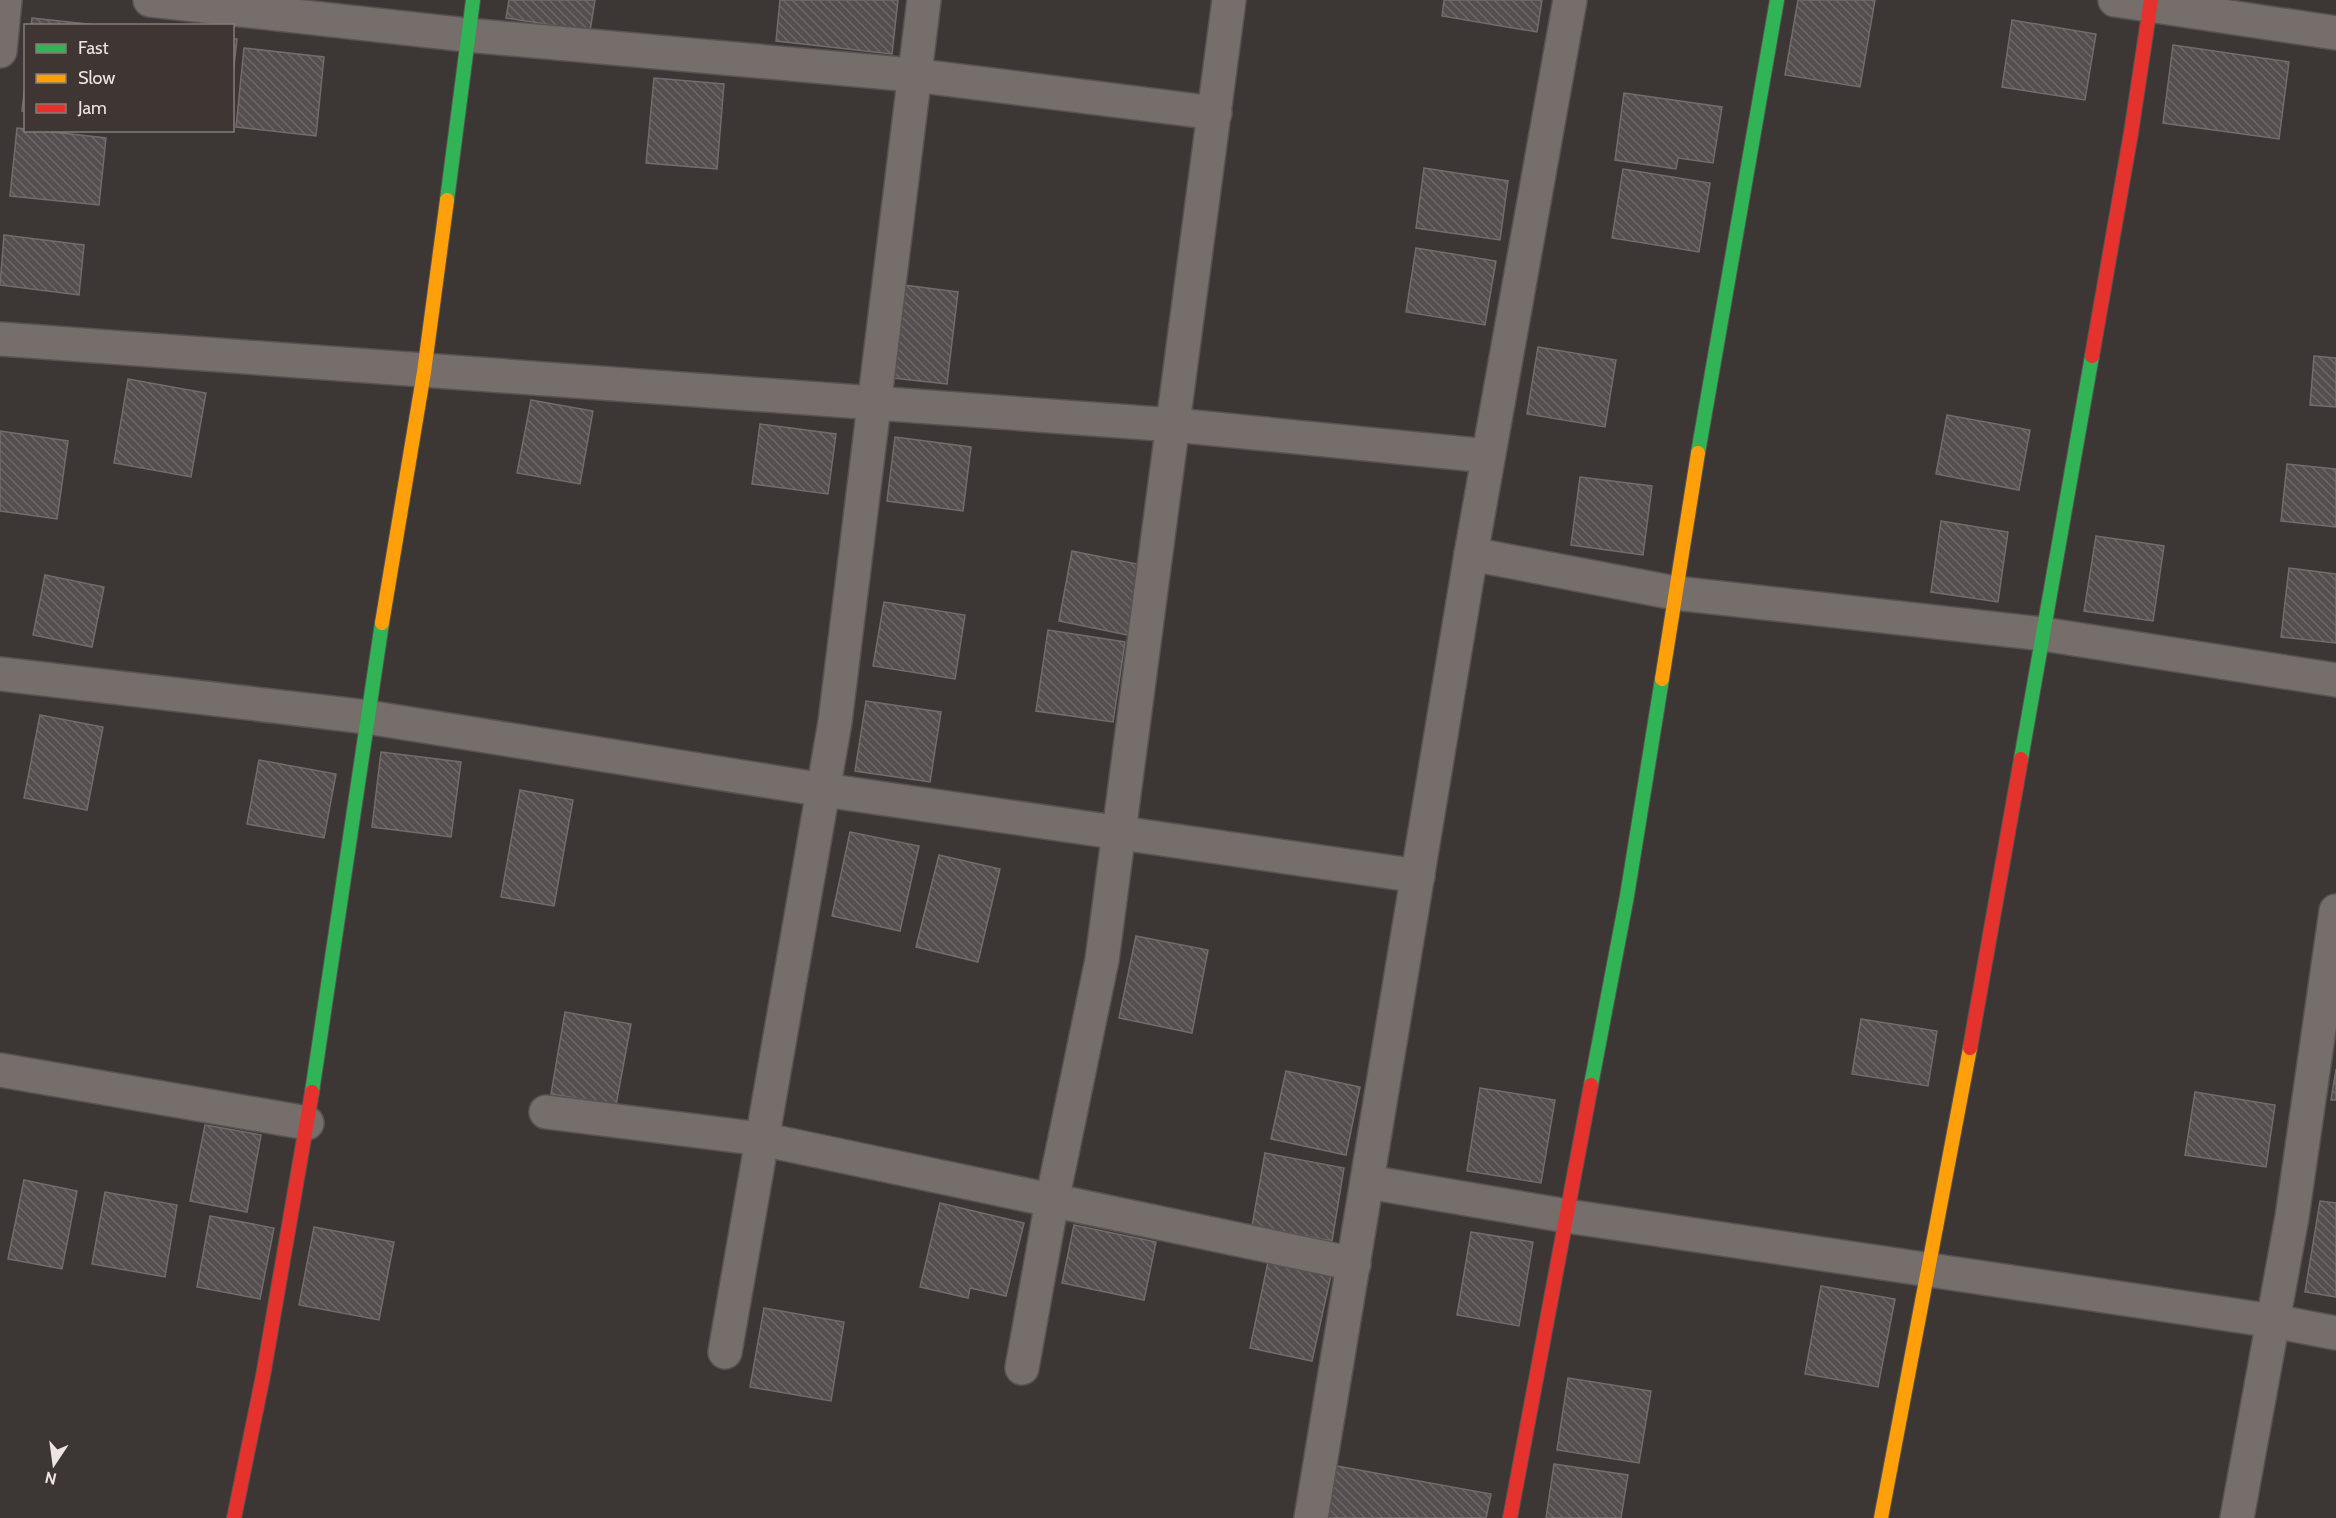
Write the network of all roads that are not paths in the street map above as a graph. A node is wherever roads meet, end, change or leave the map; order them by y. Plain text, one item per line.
1 (5, 0) edge
2 (150, 0) edge
3 (473, 0) edge
4 (924, 0) edge
5 (1229, 0) edge
6 (1570, 0) edge
7 (1777, 0) edge
8 (2115, 0) edge
9 (2151, 2) edge
10 (2336, 33) edge
11 (467, 35) junction
12 (0, 51) edge
13 (913, 75) junction
14 (1215, 113) junction
15 (0, 339) edge
16 (424, 372) junction
17 (873, 404) junction
18 (1174, 425) junction
19 (1488, 456) junction
20 (1471, 554) junction
21 (1675, 593) junction
22 (2043, 634) junction
23 (0, 674) edge
24 (2336, 680) edge
25 (367, 717) junction
26 (824, 790) junction
27 (1118, 834) junction
28 (1418, 876) junction
29 (2336, 911) edge
30 (0, 1070) edge
31 (546, 1112) dead end
32 (307, 1123) junction
33 (761, 1139) junction
34 (1368, 1182) junction
35 (1052, 1201) junction
36 (1567, 1216) junction
37 (1354, 1264) junction
38 (1929, 1269) junction
39 (2273, 1321) junction
40 (2336, 1333) edge
41 (725, 1352) dead end
42 (1022, 1368) dead end
43 (234, 1518) edge
44 (1311, 1518) edge
45 (1510, 1518) edge
46 (1881, 1518) edge
47 (2237, 1518) edge

1 - 12 street
2 - 11 street
3 - 11 street
4 - 13 street
5 - 14 street
6 - 19 street
7 - 21 street
8 - 9 street
9 - 10 street
9 - 22 street
11 - 13 street
11 - 16 street
13 - 14 street
13 - 17 street
14 - 18 street
15 - 16 street
16 - 17 street
16 - 25 street
17 - 18 street
17 - 26 street
18 - 19 street
18 - 27 street
19 - 20 street
20 - 21 street
20 - 28 street
21 - 22 street
21 - 36 street
22 - 24 street
22 - 38 street
23 - 25 street
25 - 26 street
25 - 32 street
26 - 27 street
26 - 33 street
27 - 28 street
27 - 35 street
28 - 34 street
29 - 39 street
30 - 32 street
31 - 33 street
32 - 43 street
33 - 35 street
33 - 41 street
34 - 36 street
34 - 37 street
35 - 37 street
35 - 42 street
36 - 38 street
36 - 45 street
37 - 44 street
38 - 39 street
38 - 46 street
39 - 40 street
39 - 47 street

